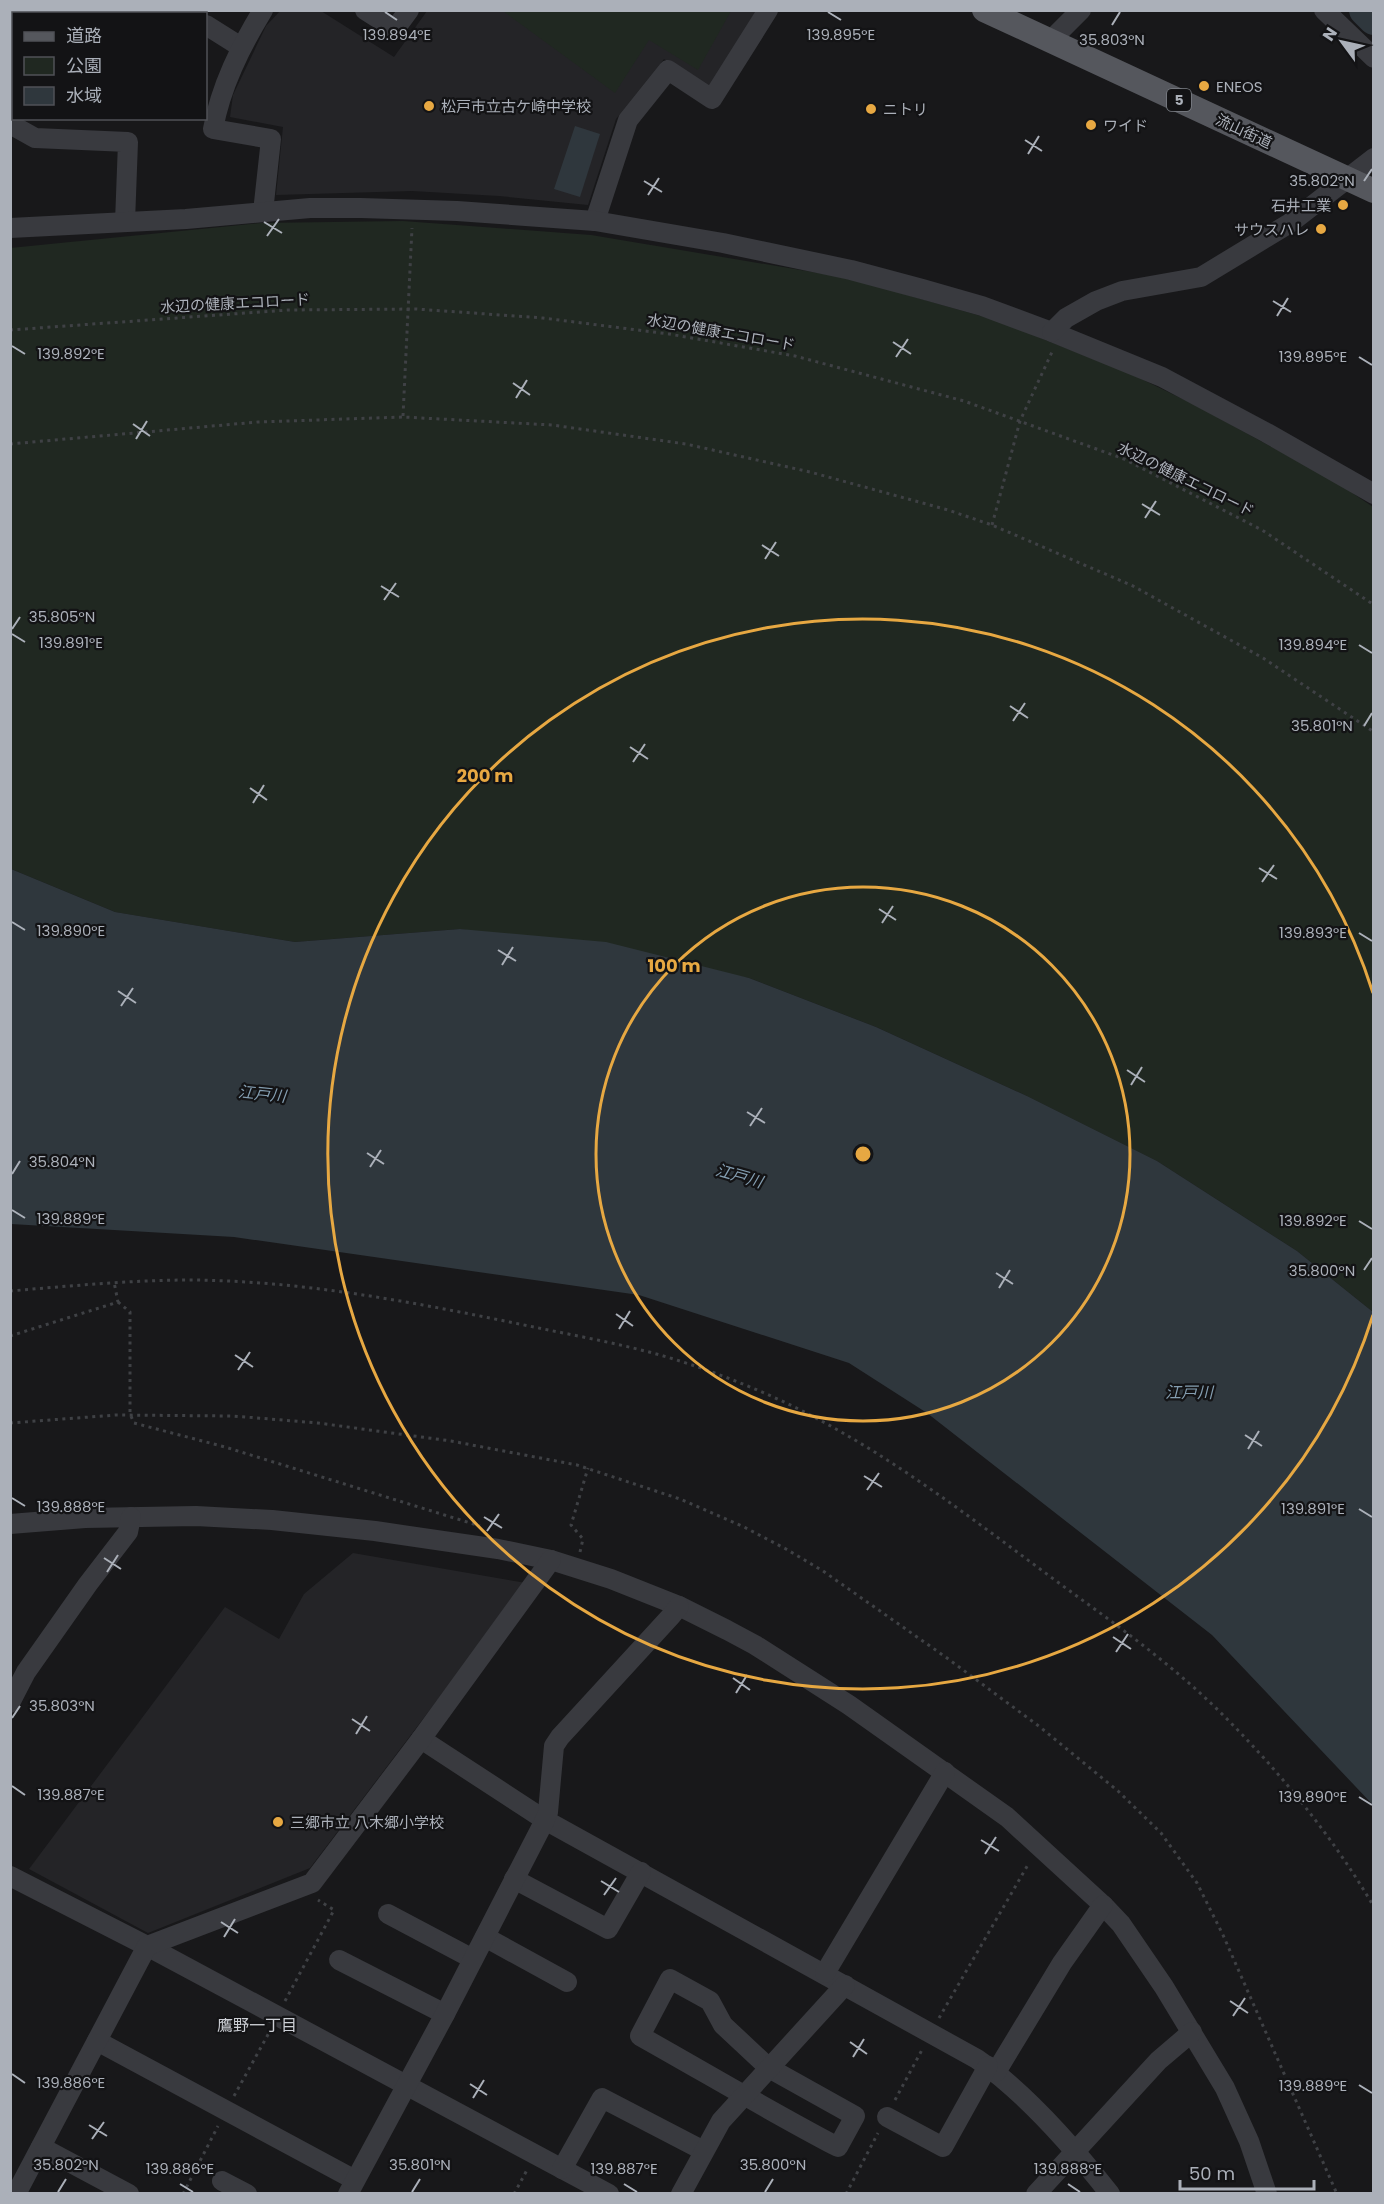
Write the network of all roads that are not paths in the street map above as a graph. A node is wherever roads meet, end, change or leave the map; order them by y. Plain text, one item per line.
1 (263, 10) edge
2 (366, 10) edge
3 (409, 10) edge
4 (768, 10) edge
5 (984, 10) edge
6 (1081, 10) edge
7 (1324, 10) edge
8 (207, 26) edge
9 (1054, 43) junction
10 (241, 47) junction
11 (1374, 58) edge
12 (10, 124) edge
13 (1374, 158) edge
14 (1348, 179) junction
15 (1374, 190) edge
16 (263, 212) junction
17 (595, 221) junction
18 (124, 222) junction
19 (10, 228) edge
20 (1053, 340) junction
21 (1374, 494) edge
22 (131, 1517) junction
23 (10, 1524) edge
24 (551, 1560) junction
25 (679, 1606) junction
26 (10, 1703) edge
27 (421, 1739) junction
28 (945, 1772) junction
29 (545, 1820) junction
30 (640, 1872) junction
31 (10, 1876) edge
32 (514, 1879) junction
33 (1102, 1905) junction
34 (387, 1914) dead end
35 (484, 1937) junction
36 (147, 1946) junction
37 (473, 1959) junction
38 (339, 1960) dead end
39 (825, 1973) junction
40 (567, 1982) dead end
41 (845, 1985) junction
42 (445, 2014) junction
43 (1192, 2032) junction
44 (97, 2041) junction
45 (769, 2068) junction
46 (992, 2069) junction
47 (405, 2085) junction
48 (744, 2094) junction
49 (887, 2117) dead end
50 (41, 2147) junction
51 (1076, 2150) junction
52 (704, 2151) junction
53 (562, 2169) junction
54 (222, 2181) dead end
55 (351, 2187) edge
56 (16, 2193) edge
57 (129, 2193) edge
58 (247, 2193) edge
59 (609, 2193) edge
60 (681, 2193) edge
61 (1036, 2193) edge
62 (1110, 2193) edge
63 (1266, 2193) edge

1 - 10 street
2 - 3 street
4 - 17 street
5 - 9 main road, 流山街道 / 5
6 - 9 street
7 - 11 street
8 - 10 street
9 - 14 main road, 流山街道 / 5
10 - 16 street
12 - 18 street
13 - 14 street
14 - 15 main road, 流山街道 / 5
14 - 20 street
16 - 17 street
16 - 18 street
17 - 20 street
18 - 19 street
20 - 21 street
22 - 23 street
22 - 24 street
22 - 26 street
24 - 25 street
24 - 27 street
25 - 28 street
25 - 29 street
27 - 29 street
27 - 36 street
28 - 33 street
28 - 39 street
29 - 30 street
29 - 32 street
30 - 32 street
30 - 39 street
31 - 36 street
32 - 35 street
33 - 43 street
33 - 46 street
34 - 37 street
35 - 37 street
35 - 40 street
36 - 44 street
36 - 47 street
37 - 42 street
38 - 42 street
39 - 41 street
41 - 45 street
41 - 46 street
42 - 47 street
43 - 51 street
43 - 63 street
44 - 50 street
44 - 55 street
45 - 48 street
45 - 48 street
45 - 48 street
46 - 49 street
46 - 51 street
47 - 53 street
47 - 55 street
48 - 52 street
50 - 56 street
50 - 57 street
51 - 61 street
51 - 62 street
52 - 53 street
52 - 60 street
53 - 59 street
54 - 58 street

